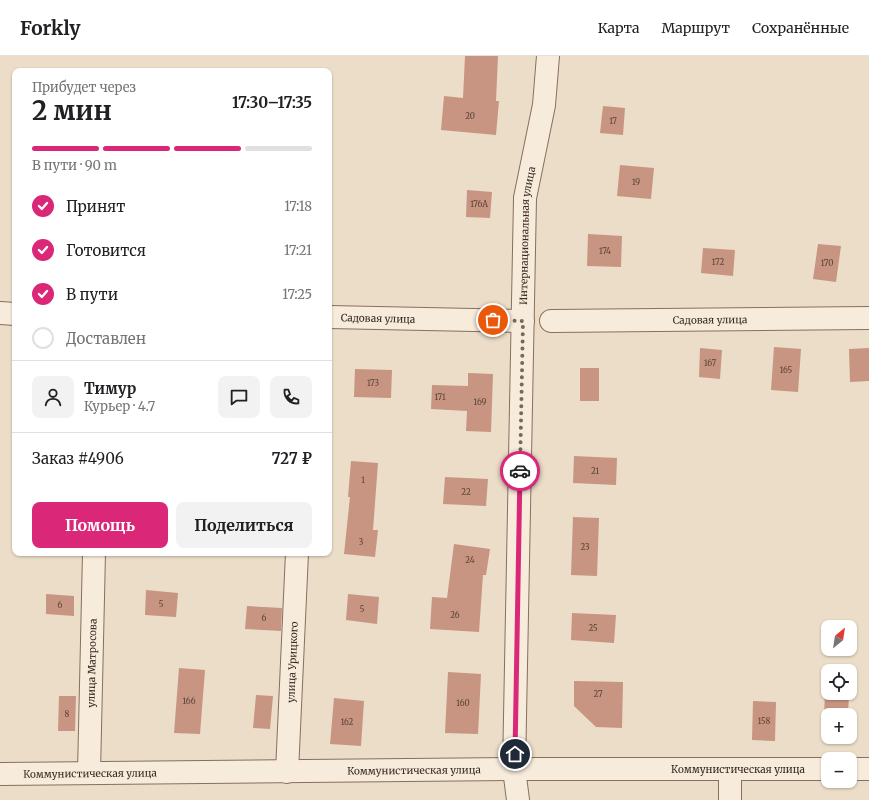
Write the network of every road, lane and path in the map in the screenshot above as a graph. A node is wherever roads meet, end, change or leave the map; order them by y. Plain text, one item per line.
1 (548, 56) edge
2 (0, 313) edge
3 (12, 314) edge
4 (332, 317) edge
5 (869, 318) edge
6 (523, 321) junction
7 (550, 321) dead end
8 (94, 556) edge
9 (298, 556) edge
10 (514, 769) junction
11 (857, 769) edge
12 (869, 769) edge
13 (730, 770) junction
14 (821, 770) edge
15 (287, 772) junction
16 (89, 773) junction
17 (0, 774) edge
18 (518, 800) edge
19 (730, 800) edge

1 - 6 street, Интернациональная улица
2 - 3 street
4 - 6 street, Садовая улица
5 - 7 street, Садовая улица
6 - 10 street, Интернациональная улица
8 - 16 street, улица Матросова
9 - 15 street, улица Урицкого
10 - 13 street, Коммунистическая улица
10 - 15 street, Коммунистическая улица
10 - 18 street, Интернациональная улица
11 - 12 street
13 - 14 street, Коммунистическая улица
13 - 19 street
15 - 16 street, Коммунистическая улица
16 - 17 street, Коммунистическая улица

